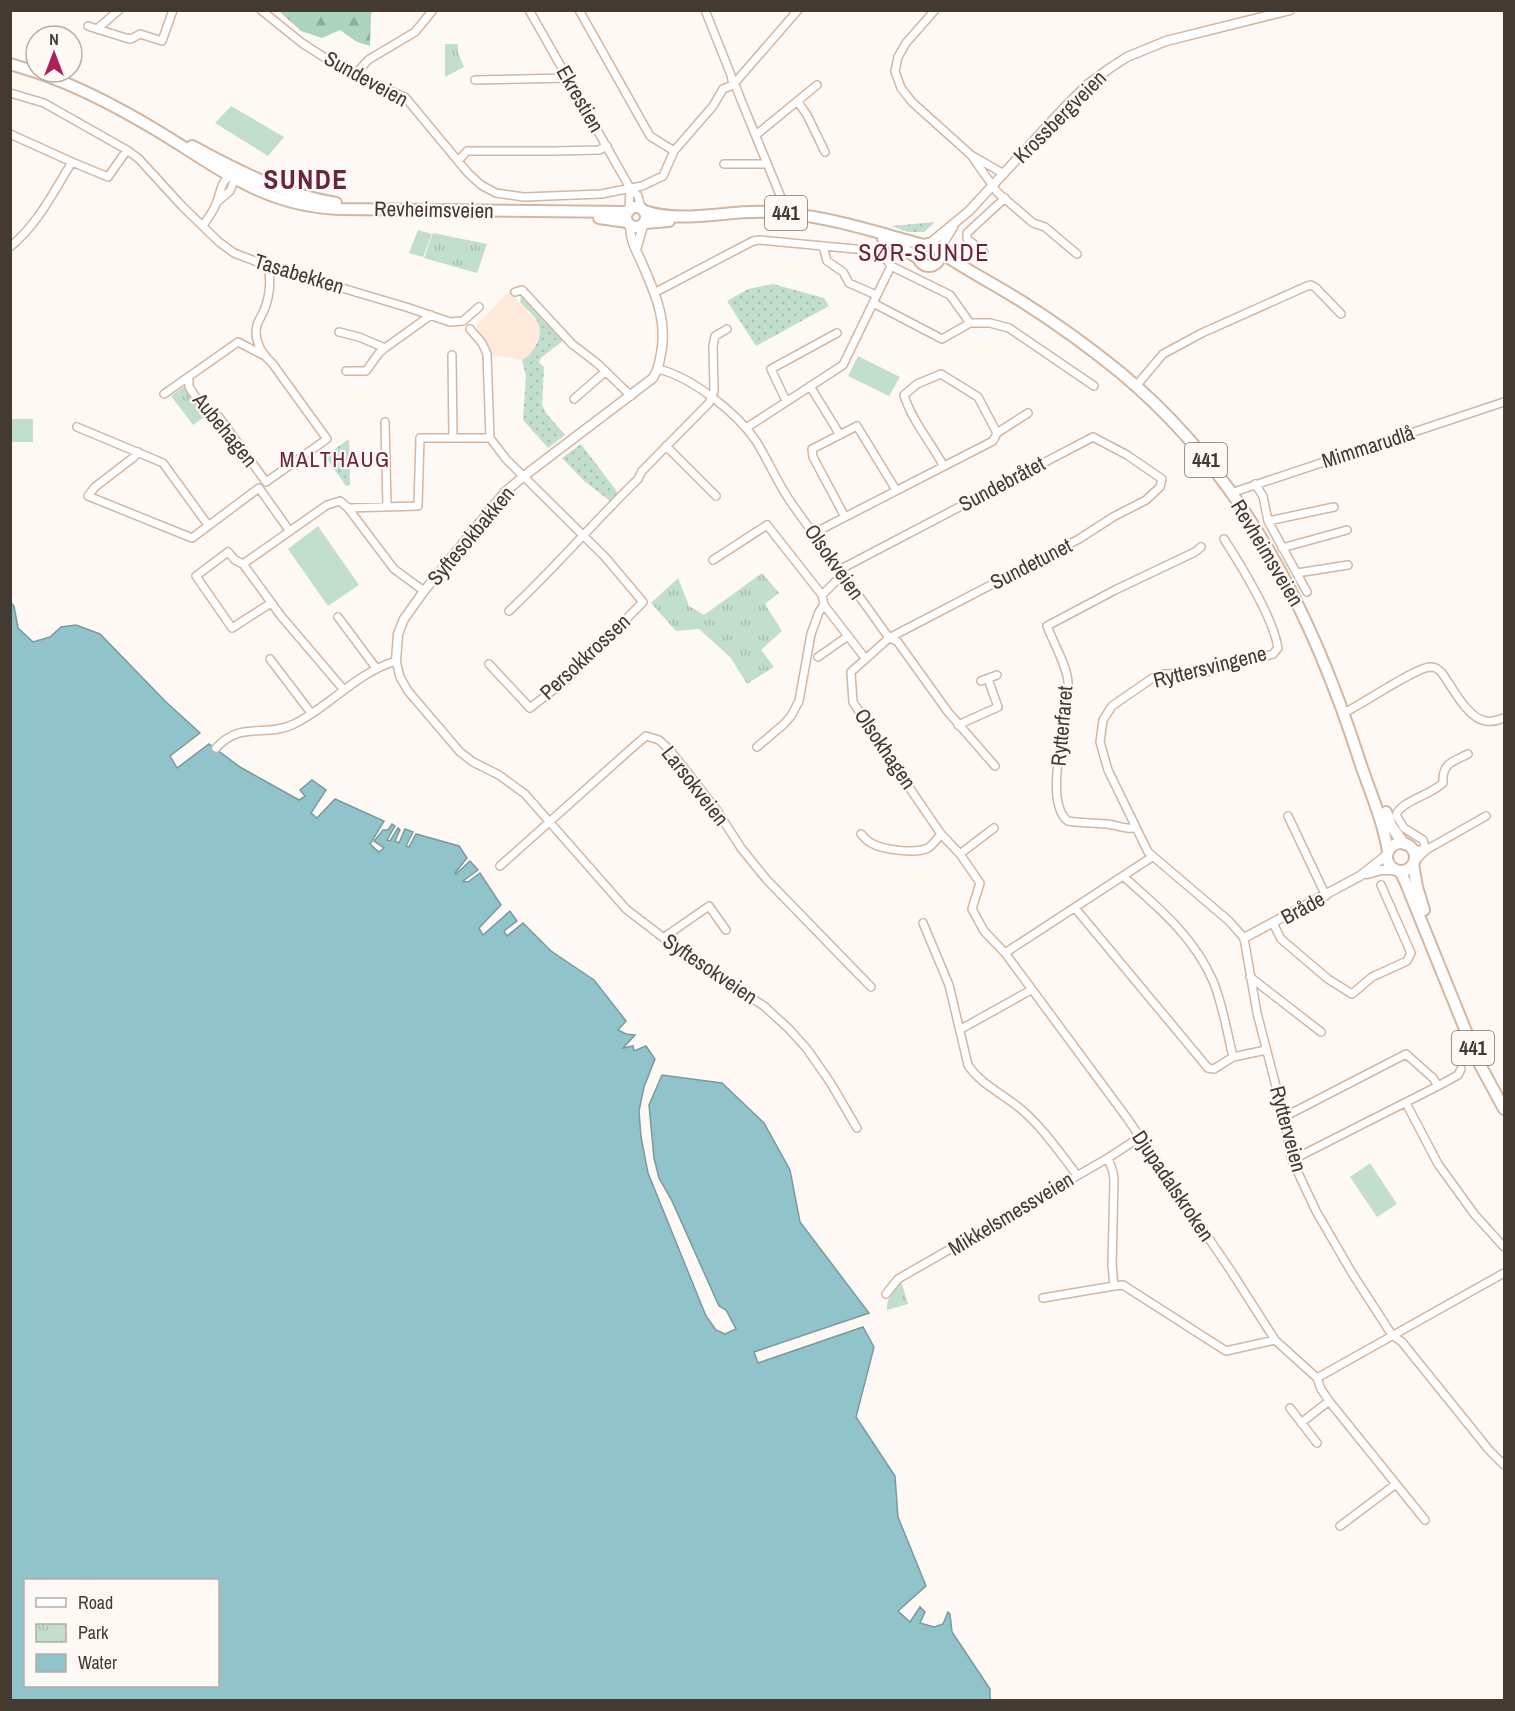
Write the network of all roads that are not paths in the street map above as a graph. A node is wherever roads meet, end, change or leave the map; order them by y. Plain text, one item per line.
1 (119, 10) edge
2 (173, 10) edge
3 (261, 10) edge
4 (433, 10) edge
5 (529, 10) edge
6 (579, 10) edge
7 (705, 10) edge
8 (798, 10) edge
9 (935, 10) edge
10 (1290, 10) edge
11 (88, 26) dead end
12 (97, 29) junction
13 (354, 76) junction
14 (567, 78) junction
15 (475, 80) dead end
16 (65, 84) edge
17 (733, 85) junction
18 (817, 85) dead end
19 (10, 93) edge
20 (798, 102) junction
21 (10, 134) edge
22 (756, 135) junction
23 (607, 146) junction
24 (127, 150) junction
25 (674, 151) junction
26 (825, 152) dead end
27 (971, 155) junction
28 (458, 161) junction
29 (72, 162) junction
30 (724, 164) dead end
31 (766, 164) junction
32 (1004, 174) junction
33 (233, 176) junction
34 (992, 187) junction
35 (630, 188) junction
36 (780, 195) dead end
37 (1005, 198) junction
38 (643, 209) junction
39 (628, 218) junction
40 (644, 224) junction
41 (955, 224) junction
42 (203, 226) junction
43 (926, 244) junction
44 (11, 245) edge
45 (822, 246) junction
46 (636, 250) junction
47 (939, 251) junction
48 (984, 252) dead end
49 (1077, 254) dead end
50 (918, 258) junction
51 (934, 265) junction
52 (268, 266) junction
53 (891, 266) junction
54 (975, 275) junction
55 (515, 292) dead end
56 (654, 293) junction
57 (875, 299) junction
58 (479, 307) dead end
59 (1341, 314) dead end
60 (431, 315) junction
61 (970, 323) junction
62 (470, 329) dead end
63 (727, 329) dead end
64 (339, 332) dead end
65 (837, 333) dead end
66 (712, 346) junction
67 (385, 348) junction
68 (704, 348) dead end
69 (263, 354) junction
70 (452, 355) dead end
71 (658, 369) junction
72 (346, 371) dead end
73 (605, 372) junction
74 (189, 377) junction
75 (810, 386) junction
76 (1094, 386) dead end
77 (1136, 386) junction
78 (164, 394) dead end
79 (631, 396) junction
80 (711, 397) junction
81 (574, 399) dead end
82 (786, 401) junction
83 (1504, 402) edge
84 (1028, 413) dead end
85 (384, 422) dead end
86 (77, 427) dead end
87 (746, 428) junction
88 (997, 433) junction
89 (840, 435) junction
90 (453, 438) junction
91 (490, 438) junction
92 (666, 446) junction
93 (138, 452) junction
94 (943, 465) junction
95 (524, 476) junction
96 (1162, 479) joint
97 (1255, 484) junction
98 (896, 490) junction
99 (1231, 493) junction
100 (716, 496) dead end
101 (387, 506) junction
102 (1334, 507) dead end
103 (348, 508) junction
104 (845, 517) junction
105 (1268, 521) junction
106 (208, 525) junction
107 (290, 530) junction
108 (1347, 530) dead end
109 (814, 533) junction
110 (583, 534) junction
111 (1224, 539) dead end
112 (1201, 547) dead end
113 (1282, 548) junction
114 (713, 560) dead end
115 (243, 564) junction
116 (1348, 565) dead end
117 (841, 573) junction
118 (1297, 573) junction
119 (424, 591) junction
120 (1307, 592) dead end
121 (822, 595) junction
122 (271, 603) junction
123 (824, 605) junction
124 (509, 611) dead end
125 (338, 617) dead end
126 (848, 636) junction
127 (889, 638) junction
128 (818, 657) dead end
129 (865, 658) junction
130 (270, 659) dead end
131 (396, 662) junction
132 (489, 664) dead end
133 (376, 668) junction
134 (997, 675) dead end
135 (344, 690) junction
136 (311, 713) junction
137 (1346, 717) junction
138 (1504, 718) edge
139 (958, 725) junction
140 (757, 747) dead end
141 (216, 748) dead end
142 (1468, 754) dead end
143 (994, 766) dead end
144 (1288, 816) dead end
145 (1486, 816) dead end
146 (548, 822) junction
147 (994, 828) dead end
148 (1136, 828) junction
149 (861, 834) dead end
150 (941, 834) junction
151 (1426, 850) junction
152 (1388, 853) junction
153 (960, 854) junction
154 (1411, 855) junction
155 (1152, 857) junction
156 (500, 866) dead end
157 (1398, 870) junction
158 (975, 874) joint
159 (1360, 876) junction
160 (1124, 877) junction
161 (1381, 885) dead end
162 (1326, 896) junction
163 (1075, 908) junction
164 (923, 923) dead end
165 (1273, 923) junction
166 (726, 930) dead end
167 (663, 938) junction
168 (1244, 938) junction
169 (1005, 953) junction
170 (1250, 977) junction
171 (1448, 985) junction
172 (871, 987) dead end
173 (1031, 990) junction
174 (961, 1029) junction
175 (1321, 1032) dead end
176 (1266, 1050) junction
177 (1233, 1057) junction
178 (1461, 1069) dead end
179 (1438, 1086) junction
180 (1406, 1103) junction
181 (1504, 1109) edge
182 (1284, 1117) junction
183 (857, 1128) dead end
184 (1140, 1137) junction
185 (1108, 1158) junction
186 (1292, 1160) junction
187 (1077, 1175) junction
188 (1504, 1247) edge
189 (1504, 1273) edge
190 (1114, 1286) junction
191 (886, 1294) dead end
192 (1043, 1298) dead end
193 (1392, 1335) junction
194 (1275, 1340) junction
195 (1317, 1378) junction
196 (1329, 1401) junction
197 (1290, 1408) dead end
198 (1301, 1423) junction
199 (1317, 1443) dead end
200 (1504, 1465) edge
201 (1496, 1470) dead end
202 (1396, 1484) junction
203 (1425, 1520) dead end
204 (1340, 1526) dead end

1 - 12 street
2 - 12 street
3 - 13 street, Sundeveien
4 - 13 street
5 - 14 street, Ekrestien
6 - 25 street, Ekrestien
7 - 17 street
8 - 17 street, Sundeveien
9 - 27 street, Krossbergveien
10 - 32 street, Krossbergveien
11 - 12 street
13 - 28 street, Sundeveien
14 - 15 street
14 - 23 street, Ekrestien
16 - 33 main road, Revheimsveien / 441
17 - 22 street
17 - 25 street, Sundeveien
18 - 20 street
19 - 24 street, Tasabekken
20 - 22 street
20 - 26 street
21 - 29 street
22 - 31 street
23 - 28 street
23 - 35 street, Ekrestien
24 - 29 street
24 - 42 street, Tasabekken
25 - 35 street, Sundeveien
27 - 32 street, Krossbergveien
27 - 34 street, Krossbergveien
28 - 35 street, Sundeveien
29 - 44 street
30 - 31 street
31 - 36 street
32 - 34 street, Krossbergveien
33 - 39 main road, Revheimsveien / 441
33 - 42 street
34 - 37 street, Krossbergveien
34 - 41 street, Krossbergveien
35 - 38 street, Ekrestien
35 - 39 street
37 - 48 street
37 - 49 street, Krossbergveien
38 - 39 main road, 441
38 - 40 main road
38 - 43 main road, 441
39 - 40 main road, 441
39 - 46 street
40 - 46 street
40 - 50 main road, 441
41 - 43 street, Krossbergveien
41 - 47 street, Krossbergveien
42 - 52 street, Tasabekken
43 - 47 main road, 441
43 - 50 main road
45 - 53 street
45 - 56 street
45 - 57 street
46 - 56 street
47 - 51 main road
47 - 54 main road, Revheimsveien / 441
50 - 51 main road, 441
51 - 54 main road, Revheimsveien / 441
52 - 60 street, Tasabekken
52 - 69 street
53 - 57 street
53 - 61 street
54 - 77 main road, Revheimsveien / 441
55 - 73 street
56 - 71 street
57 - 61 street
57 - 75 street
58 - 60 street, Tasabekken
59 - 77 street
60 - 67 street
61 - 76 street
62 - 91 street
63 - 66 street
64 - 67 street
65 - 82 street
66 - 68 street
66 - 80 street
67 - 72 street
69 - 74 street, Aubehagen
69 - 74 street, Aubehagen
70 - 90 street
71 - 79 street, Syftesokbakken
71 - 80 street, Olsokveien
73 - 79 street
73 - 81 street
74 - 78 street, Aubehagen
75 - 82 street
75 - 89 street
77 - 99 main road, Revheimsveien / 441
79 - 95 street, Syftesokbakken
80 - 87 street, Olsokveien
80 - 92 street
82 - 87 street
83 - 97 street, Mimmarudlå
84 - 88 street
85 - 101 street
86 - 93 street
87 - 109 street, Olsokveien
88 - 94 street
88 - 94 street
89 - 98 street
89 - 104 street
90 - 91 street
90 - 101 street
91 - 95 street, Persokkrossen
92 - 100 street
92 - 110 street
93 - 106 street
93 - 106 street
94 - 98 street
95 - 110 street, Persokkrossen
95 - 119 street, Syftesokbakken
96 - 117 street, Sundebråtet
96 - 127 street, Sundetunet
97 - 99 street, Mimmarudlå
97 - 105 street, Revheimsveien
98 - 104 street
99 - 137 main road, Revheimsveien / 441
101 - 103 street
102 - 105 street
103 - 107 street
103 - 119 street
104 - 109 street
105 - 113 street, Revheimsveien
106 - 107 street, Aubehagen
107 - 115 street
108 - 113 street
109 - 117 street, Olsokveien
110 - 124 street
110 - 132 street, Persokkrossen
111 - 148 street, Ryttersvingene
112 - 148 street, Rytterfaret
113 - 118 street, Revheimsveien
114 - 121 street
115 - 122 street
115 - 122 street
116 - 118 street
117 - 121 street
117 - 127 street, Olsokveien
118 - 120 street, Revheimsveien
119 - 131 street, Syftesokbakken
121 - 123 street
122 - 135 street
123 - 126 street
123 - 140 street
125 - 133 street
126 - 128 street
126 - 129 street
127 - 129 street, Olsokhagen
127 - 139 street, Olsokveien
129 - 150 street, Olsokhagen
130 - 136 street
131 - 133 street
131 - 146 street, Syftesokbakken
133 - 135 street
134 - 139 street
135 - 136 street
136 - 141 street
137 - 138 street
137 - 152 main road, Revheimsveien / 441
137 - 154 main road, Revheimsveien / 441
139 - 143 street, Olsokveien
142 - 151 street
144 - 162 street
145 - 151 street
146 - 156 street, Larsokveien
146 - 167 street, Syftesokveien
146 - 172 street, Larsokveien
147 - 153 street
148 - 155 street, Ryttersvingene
149 - 150 street
150 - 153 street, Olsokhagen
151 - 154 street
151 - 154 street
152 - 154 main road
152 - 157 main road, 441
152 - 159 street, Bråde
153 - 158 street, Olsokhagen
154 - 157 main road
154 - 171 main road, Revheimsveien / 441
155 - 160 street
155 - 168 street, Ryttersvingene
157 - 159 street, Bråde
157 - 171 main road, Revheimsveien / 441
158 - 169 street, Djupadalskroken
159 - 162 street, Bråde
160 - 163 street
160 - 177 street
161 - 165 street
162 - 165 street, Bråde
163 - 169 street
163 - 177 street
164 - 174 street
165 - 168 street, Bråde
166 - 167 street
167 - 183 street, Syftesokveien
168 - 170 street, Rytterveien
169 - 173 street, Djupadalskroken
170 - 175 street
170 - 176 street, Rytterveien
171 - 181 main road, Revheimsveien / 441
173 - 174 street
173 - 184 street, Djupadalskroken
174 - 187 street
176 - 177 street
176 - 182 street, Rytterveien
178 - 179 street
179 - 180 street
179 - 182 street
180 - 186 street
180 - 188 street
182 - 186 street, Rytterveien
184 - 185 street, Mikkelsmessveien
184 - 194 street, Djupadalskroken
185 - 187 street, Mikkelsmessveien
185 - 190 street
186 - 193 street, Rytterveien
187 - 191 street, Mikkelsmessveien
189 - 193 street
190 - 192 street
190 - 194 street
193 - 195 street
193 - 200 street, Rytterveien
194 - 195 street, Djupadalskroken
195 - 196 street
196 - 198 street
196 - 202 street
197 - 198 street
198 - 199 street
200 - 201 street
202 - 203 street
202 - 204 street

